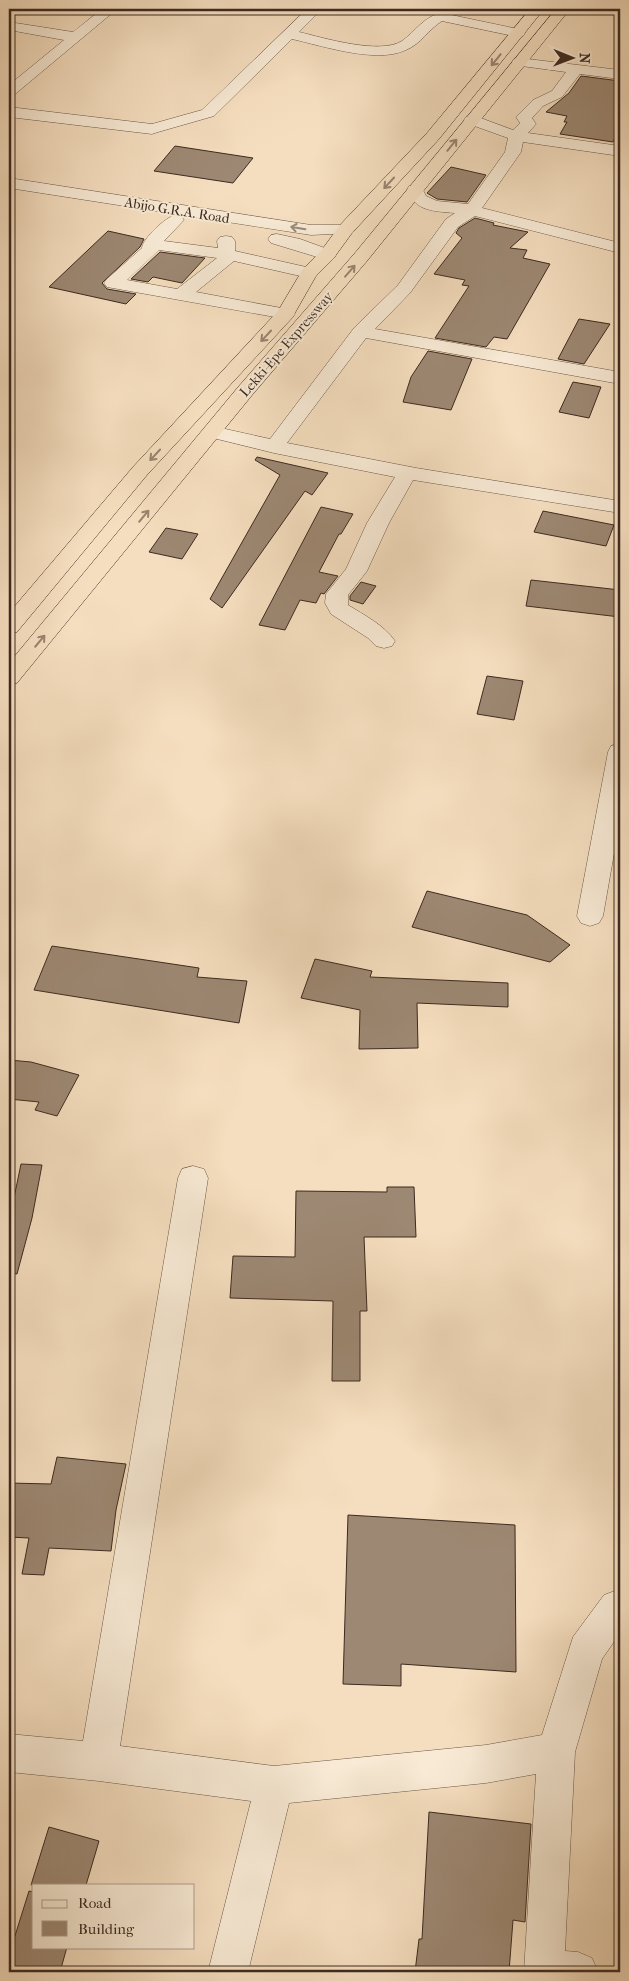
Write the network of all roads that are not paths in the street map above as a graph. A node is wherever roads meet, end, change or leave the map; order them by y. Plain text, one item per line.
1 (110, 9) edge
2 (315, 9) edge
3 (537, 9) edge
4 (563, 9) edge
5 (9, 26) edge
6 (518, 33) junction
7 (288, 34) junction
8 (74, 37) junction
9 (519, 62) junction
10 (574, 70) junction
11 (620, 74) edge
12 (9, 92) edge
13 (9, 112) edge
14 (472, 120) junction
15 (516, 136) junction
16 (620, 151) edge
17 (9, 183) edge
18 (415, 190) junction
19 (9, 195) edge
20 (472, 210) junction
21 (175, 220) junction
22 (346, 229) junction
23 (226, 230) junction
24 (151, 247) junction
25 (620, 248) edge
26 (327, 255) junction
27 (227, 256) junction
28 (309, 273) junction
29 (180, 296) junction
30 (286, 314) junction
31 (361, 332) junction
32 (620, 378) edge
33 (212, 432) junction
34 (274, 447) junction
35 (407, 473) junction
36 (620, 507) edge
37 (9, 627) edge
38 (384, 641) dead end
39 (9, 678) edge
40 (620, 752) edge
41 (590, 916) dead end
42 (193, 1178) dead end
43 (620, 1607) edge
44 (556, 1752) junction
45 (9, 1753) edge
46 (99, 1762) junction
47 (274, 1785) junction
48 (555, 1971) edge
49 (228, 1972) edge

1 - 8 street
2 - 7 street
3 - 6 highway, Lekki-Epe Expressway
4 - 9 highway, Lekki-Epe Expressway
5 - 8 street
6 - 7 street
6 -> 22 highway, Lekki-Epe Expressway
7 - 13 street
8 - 12 street
9 - 10 street
9 - 14 highway, Lekki-Epe Expressway
10 - 11 street
10 - 15 street
14 - 15 street
18 -> 14 highway, Lekki-Epe Expressway
15 - 16 street
15 - 20 street
22 -> 17 street, Abijo G.R.A. Road
18 - 20 street
33 -> 18 highway, Lekki-Epe Expressway
19 - 21 street, Abijo G.R.A. Road
20 - 25 street
20 - 31 street
21 - 23 street, Abijo G.R.A. Road
21 - 24 street
22 - 26 highway, Lekki-Epe Expressway
23 - 26 street, Abijo G.R.A. Road
23 - 27 street
24 - 27 street
24 - 29 street
26 - 28 highway, Lekki-Epe Expressway
27 - 28 street
27 - 29 street
28 - 30 highway, Lekki-Epe Expressway
29 - 30 street
30 -> 37 highway, Lekki-Epe Expressway
31 - 32 street
31 - 34 street
33 - 34 street
39 -> 33 highway, Lekki-Epe Expressway
34 - 35 street
35 - 36 street
35 - 38 street
40 - 41 street
42 - 46 street
43 - 44 street
44 - 47 street
44 - 48 street
45 - 46 street
46 - 47 street
47 - 49 street

